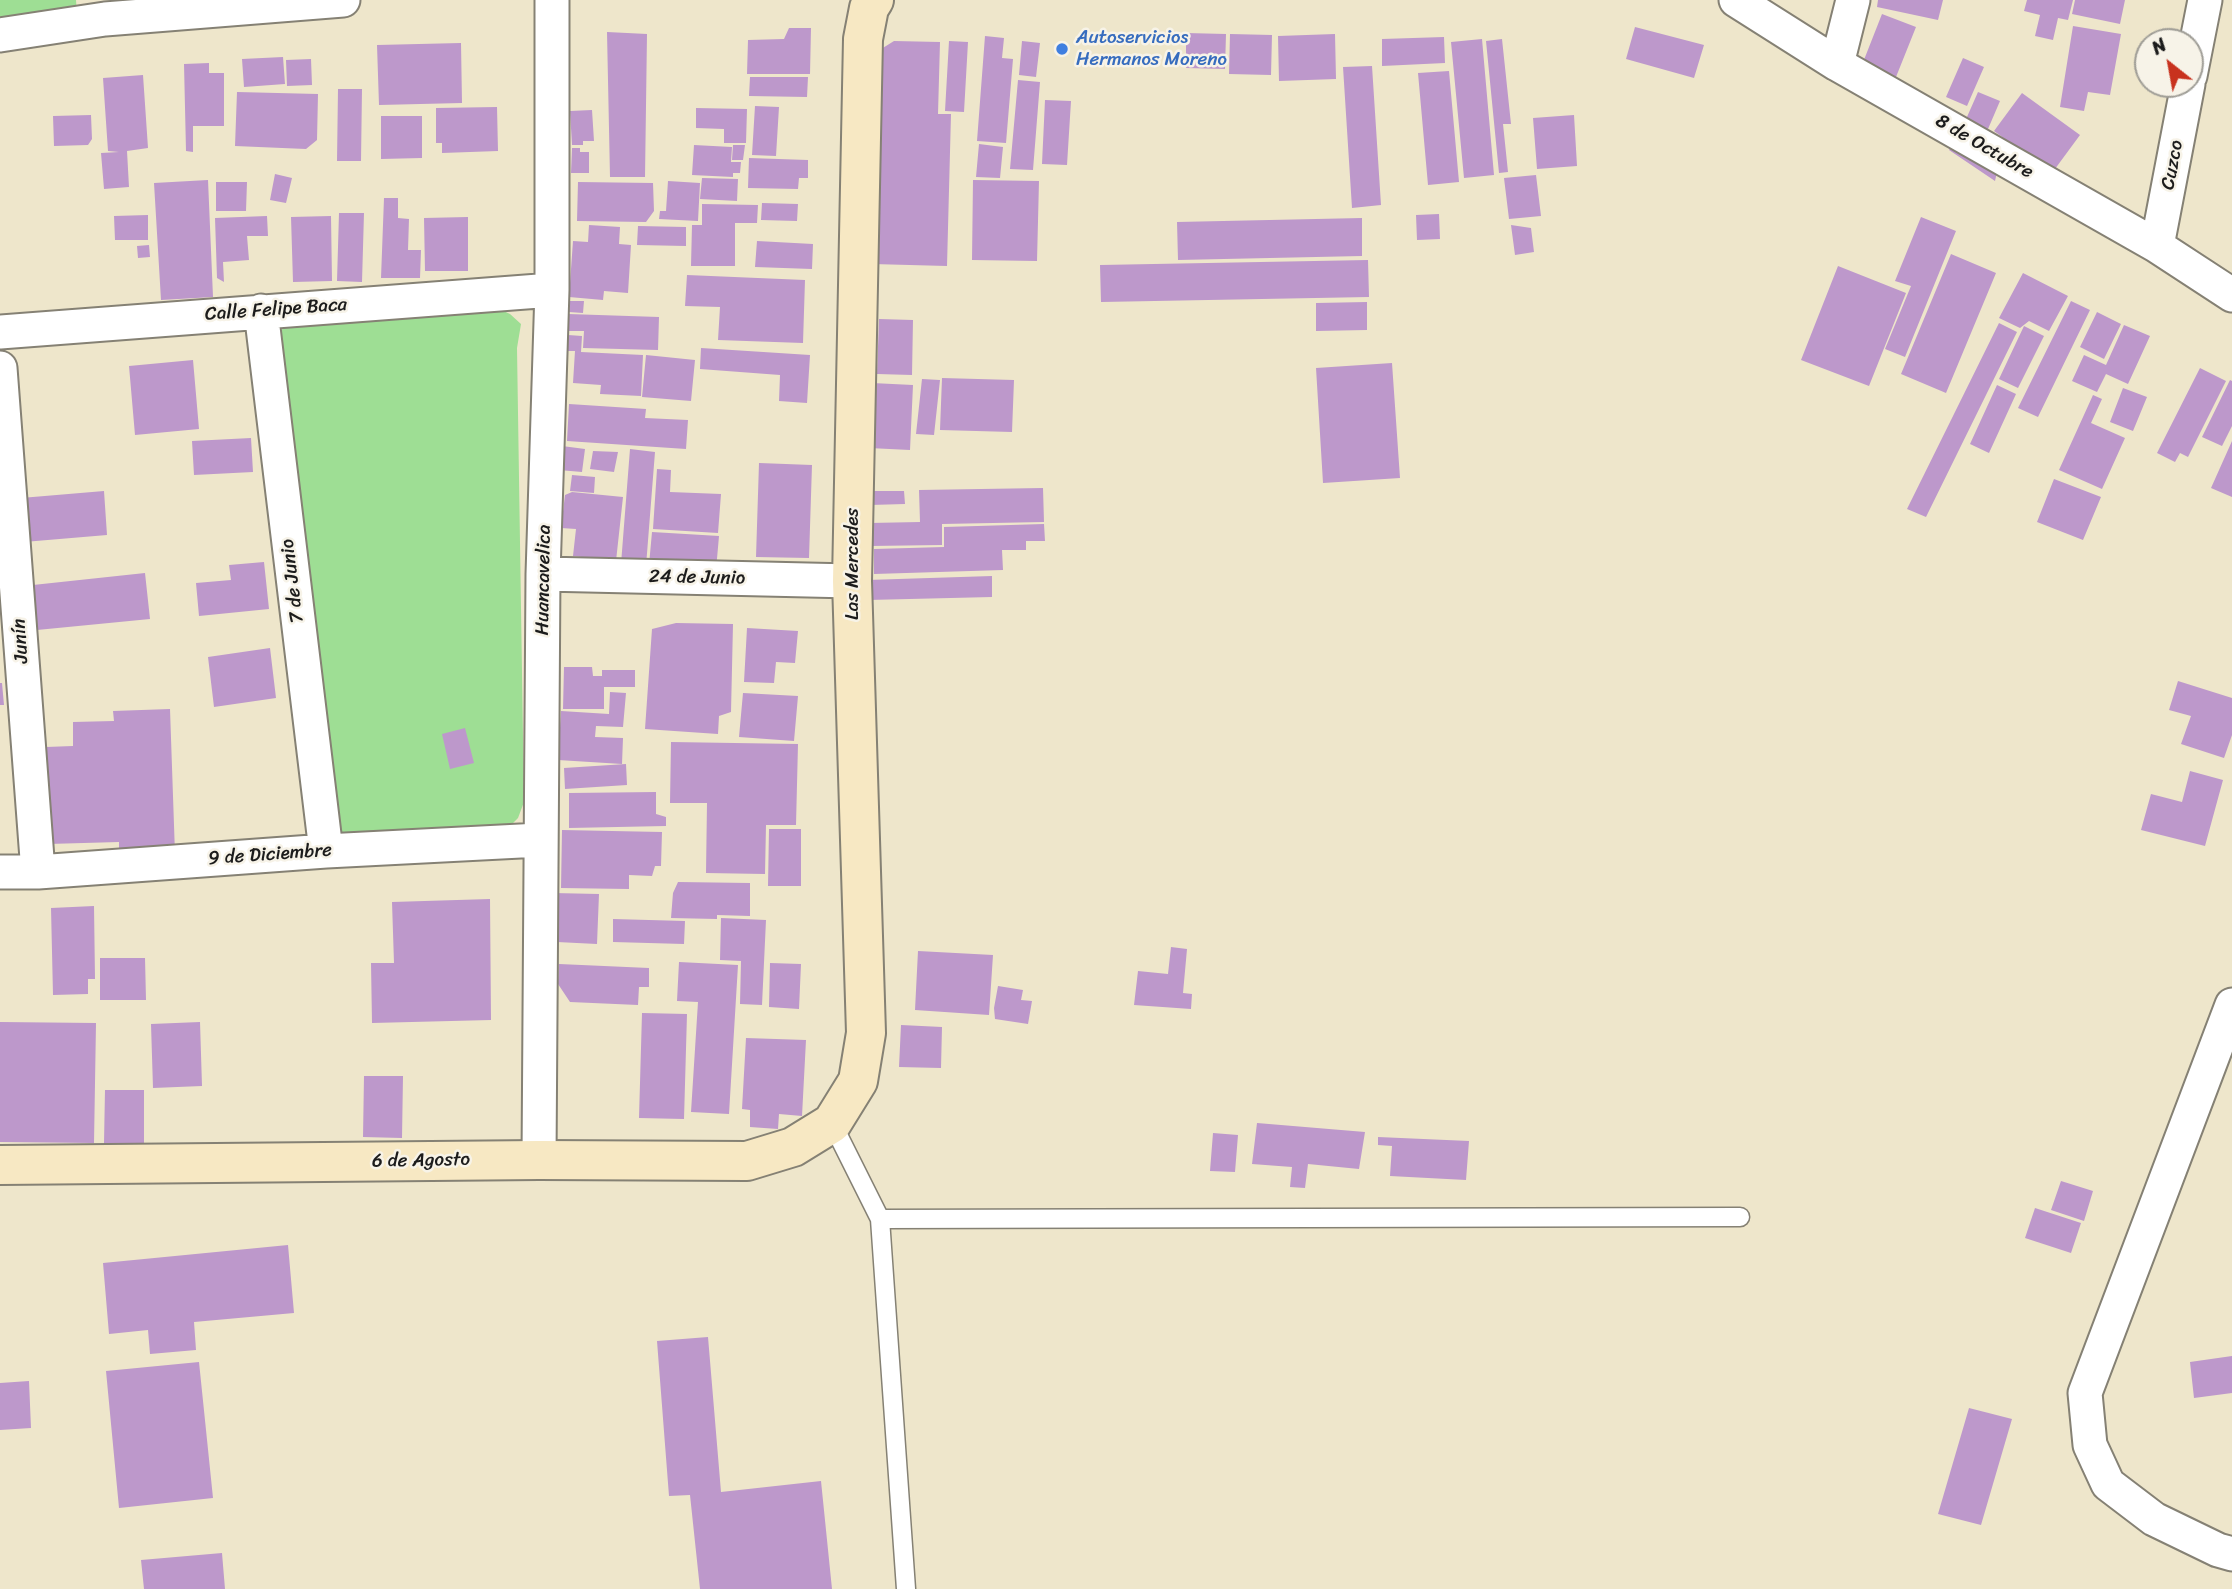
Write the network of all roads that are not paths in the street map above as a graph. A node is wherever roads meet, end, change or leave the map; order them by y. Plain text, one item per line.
1 (343, 0) edge
2 (552, 0) edge
3 (874, 0) edge
4 (1736, 0) edge
5 (1853, 0) edge
6 (2205, 0) edge
7 (104, 10) edge
8 (2199, 28) edge
9 (0, 35) edge
10 (1838, 64) junction
11 (2185, 98) edge
12 (2157, 246) junction
13 (552, 290) junction
14 (2232, 295) edge
15 (261, 310) junction
16 (0, 332) edge
17 (0, 368) edge
18 (543, 575) junction
19 (852, 581) junction
20 (540, 840) junction
21 (326, 851) junction
22 (0, 872) edge
23 (38, 872) junction
24 (2232, 1005) edge
25 (832, 1123) junction
26 (539, 1160) junction
27 (0, 1165) edge
28 (1740, 1217) dead end
29 (880, 1219) junction
30 (2232, 1554) edge
31 (906, 1589) edge

1 - 7 street
2 - 13 street, Huancavelica
3 - 19 street, Las Mercedes
4 - 10 street, 8 de Octubre
5 - 10 street
6 - 8 street
7 - 9 street
10 - 12 street, 8 de Octubre
11 - 12 street, Cuzco
12 - 14 street, 8 de Octubre
13 - 15 street, Calle Felipe Baca
13 - 18 street, Huancavelica
15 - 16 street, Calle Felipe Baca
15 - 21 street, 7 de Junio
17 - 23 street, Junín
18 - 19 street, 24 de Junio
18 - 20 street, Huancavelica
19 - 25 street, Las Mercedes
20 - 21 street, 9 de Diciembre
20 - 26 street, Huancavelica
21 - 23 street, 9 de Diciembre
22 - 23 street, 9 de Diciembre
24 - 30 street
25 - 26 street, 6 de Agosto
25 - 29 lane
26 - 27 street, 6 de Agosto
28 - 29 lane
29 - 31 lane

